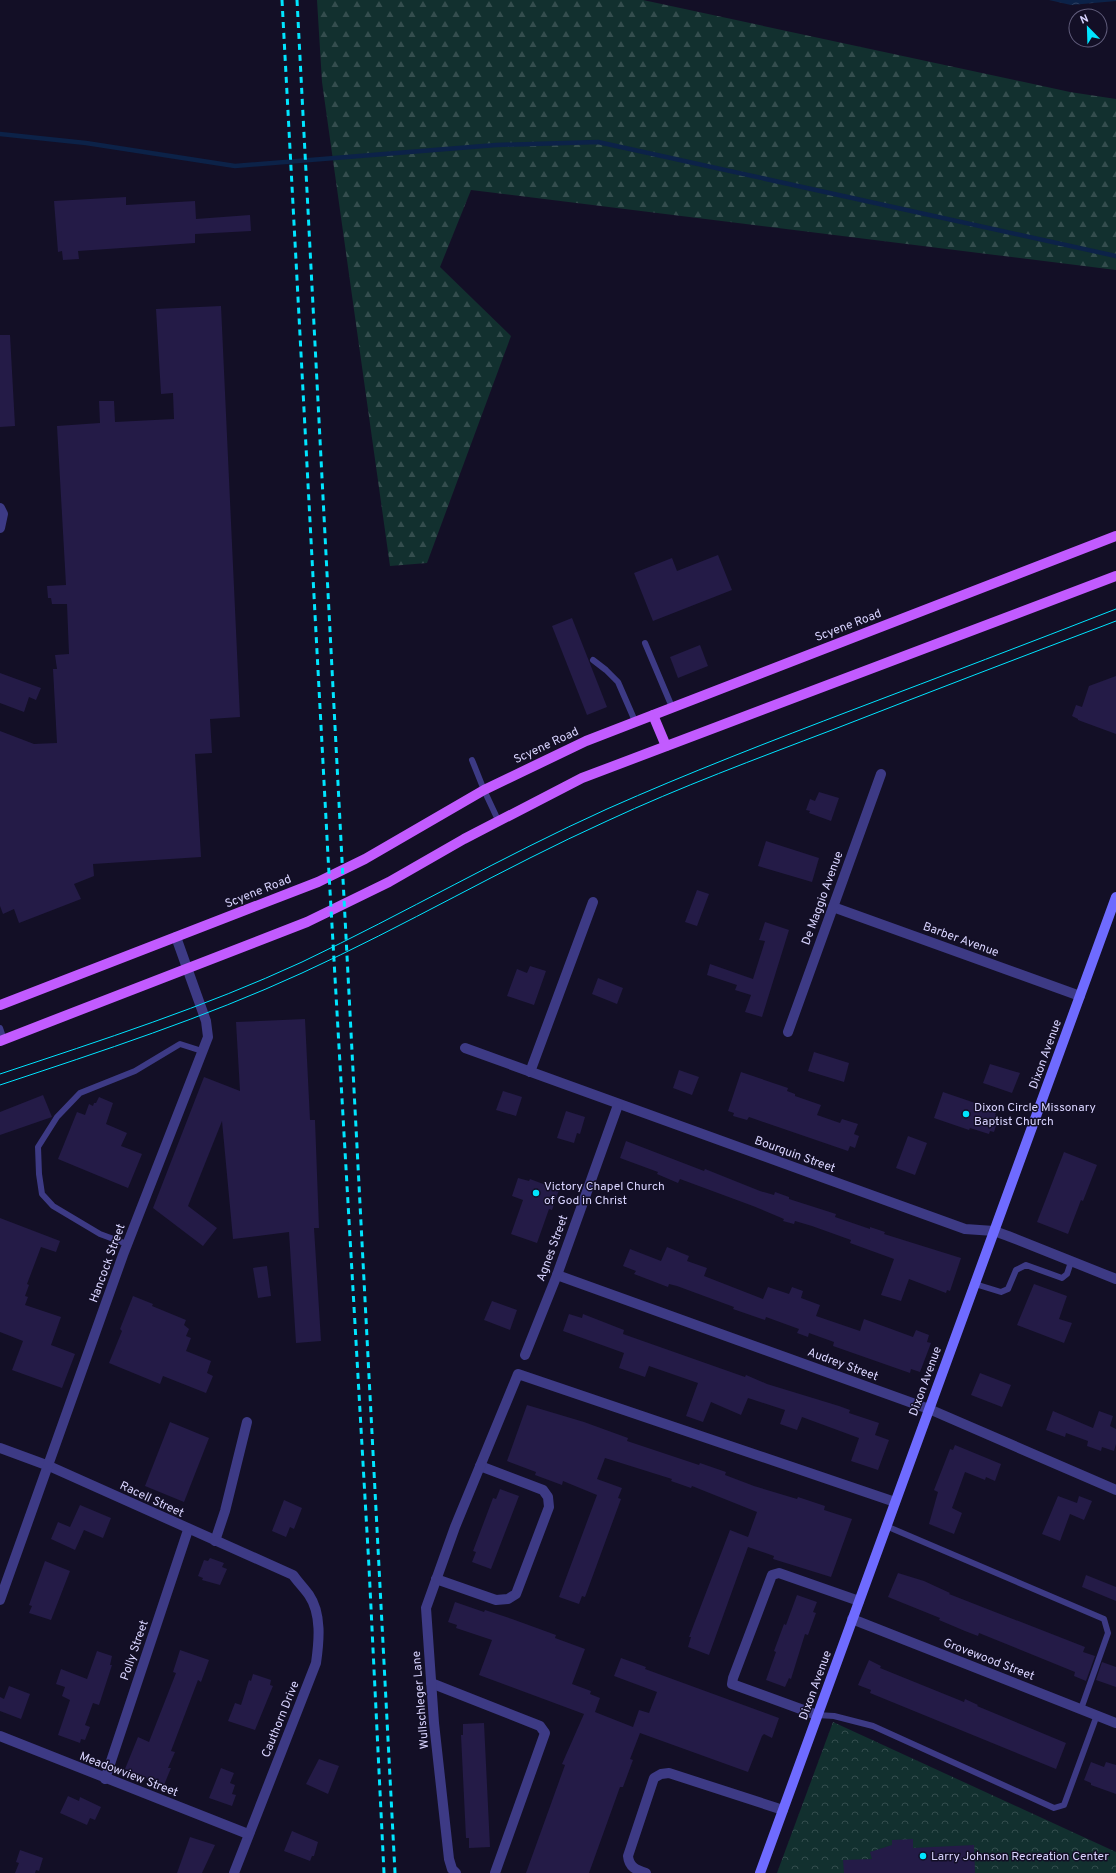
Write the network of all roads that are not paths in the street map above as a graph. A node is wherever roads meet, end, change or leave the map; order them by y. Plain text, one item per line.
1 (0, 508) edge
2 (0, 528) edge
3 (1116, 536) edge
4 (1116, 576) edge
5 (646, 643) dead end
6 (593, 660) dead end
7 (672, 707) junction
8 (653, 715) junction
9 (635, 722) junction
10 (666, 746) junction
11 (472, 760) dead end
12 (881, 774) dead end
13 (484, 790) junction
14 (498, 820) junction
15 (1116, 897) edge
16 (593, 902) dead end
17 (833, 907) junction
18 (176, 938) junction
19 (188, 970) junction
20 (1080, 996) junction
21 (0, 1005) edge
22 (0, 1028) edge
23 (788, 1032) dead end
24 (2, 1041) edge
25 (465, 1048) dead end
26 (202, 1051) junction
27 (530, 1072) junction
28 (618, 1104) junction
29 (994, 1231) junction
30 (127, 1244) junction
31 (1071, 1262) junction
32 (557, 1275) junction
33 (1116, 1279) edge
34 (975, 1284) junction
35 (525, 1356) dead end
36 (929, 1409) junction
37 (247, 1422) dead end
38 (0, 1448) edge
39 (49, 1466) junction
40 (480, 1466) junction
41 (1116, 1490) edge
42 (895, 1502) junction
43 (886, 1526) junction
44 (188, 1530) junction
45 (215, 1541) junction
46 (292, 1575) joint
47 (436, 1579) junction
48 (0, 1600) edge
49 (859, 1601) junction
50 (852, 1620) junction
51 (431, 1683) junction
52 (1081, 1709) junction
53 (817, 1715) junction
54 (1096, 1715) junction
55 (1116, 1723) edge
56 (0, 1736) edge
57 (105, 1779) junction
58 (783, 1810) junction
59 (248, 1834) junction
60 (234, 1873) edge
61 (456, 1873) edge
62 (495, 1873) edge
63 (646, 1873) edge
64 (760, 1873) edge

1 - 2 street
3 - 7 main road, Scyene Road
4 - 10 main road
5 - 7 lane
6 - 9 lane
7 - 8 main road, Scyene Road
8 - 9 main road, Scyene Road
8 - 10 main road
9 - 13 main road, Scyene Road
10 - 14 main road
11 - 13 lane
12 - 17 street, De Maggio Avenue
13 - 14 lane
13 - 18 main road, Scyene Road
14 - 19 main road
15 - 20 street, Dixon Avenue
16 - 27 street
17 - 20 street, Barber Avenue
17 - 23 street, De Maggio Avenue
18 - 19 street, Hancock Street
18 - 21 main road, Scyene Road
19 - 24 main road
19 - 26 street, Hancock Street
20 - 29 street, Dixon Avenue
22 - 24 lane
25 - 27 street, Bourquin Street
26 - 30 street, Hancock Street
26 - 30 lane
27 - 28 street, Bourquin Street
28 - 29 street, Bourquin Street
28 - 32 street, Agnes Street
29 - 31 street, Bourquin Street
29 - 34 street, Dixon Avenue
30 - 39 street, Hancock Street
31 - 33 street, Bourquin Street
31 - 34 lane
32 - 35 street, Agnes Street
32 - 36 street, Audrey Street
34 - 36 street, Dixon Avenue
36 - 41 street, Audrey Street
36 - 42 street, Dixon Avenue
37 - 45 street
38 - 39 street, Racell Street
39 - 44 street, Racell Street
39 - 48 street, Hancock Street
40 - 42 street
40 - 47 street, Wullschleger Lane
40 - 47 street
42 - 43 street, Dixon Avenue
43 - 49 street, Dixon Avenue
43 - 52 lane
44 - 45 street, Racell Street
44 - 57 street, Polly Street
45 - 46 street, Racell Street
46 - 59 street, Cauthorn Drive
47 - 51 street, Wullschleger Lane
49 - 50 street, Dixon Avenue
49 - 53 street
50 - 52 street, Grovewood Street
50 - 53 street, Dixon Avenue
51 - 61 street, Wullschleger Lane
51 - 62 street
52 - 54 street, Grovewood Street
53 - 54 lane
53 - 58 street, Dixon Avenue
54 - 55 street, Grovewood Street
56 - 57 street, Meadowview Street
57 - 59 street, Meadowview Street
58 - 63 street
58 - 64 street, Dixon Avenue
59 - 60 street, Cauthorn Drive

